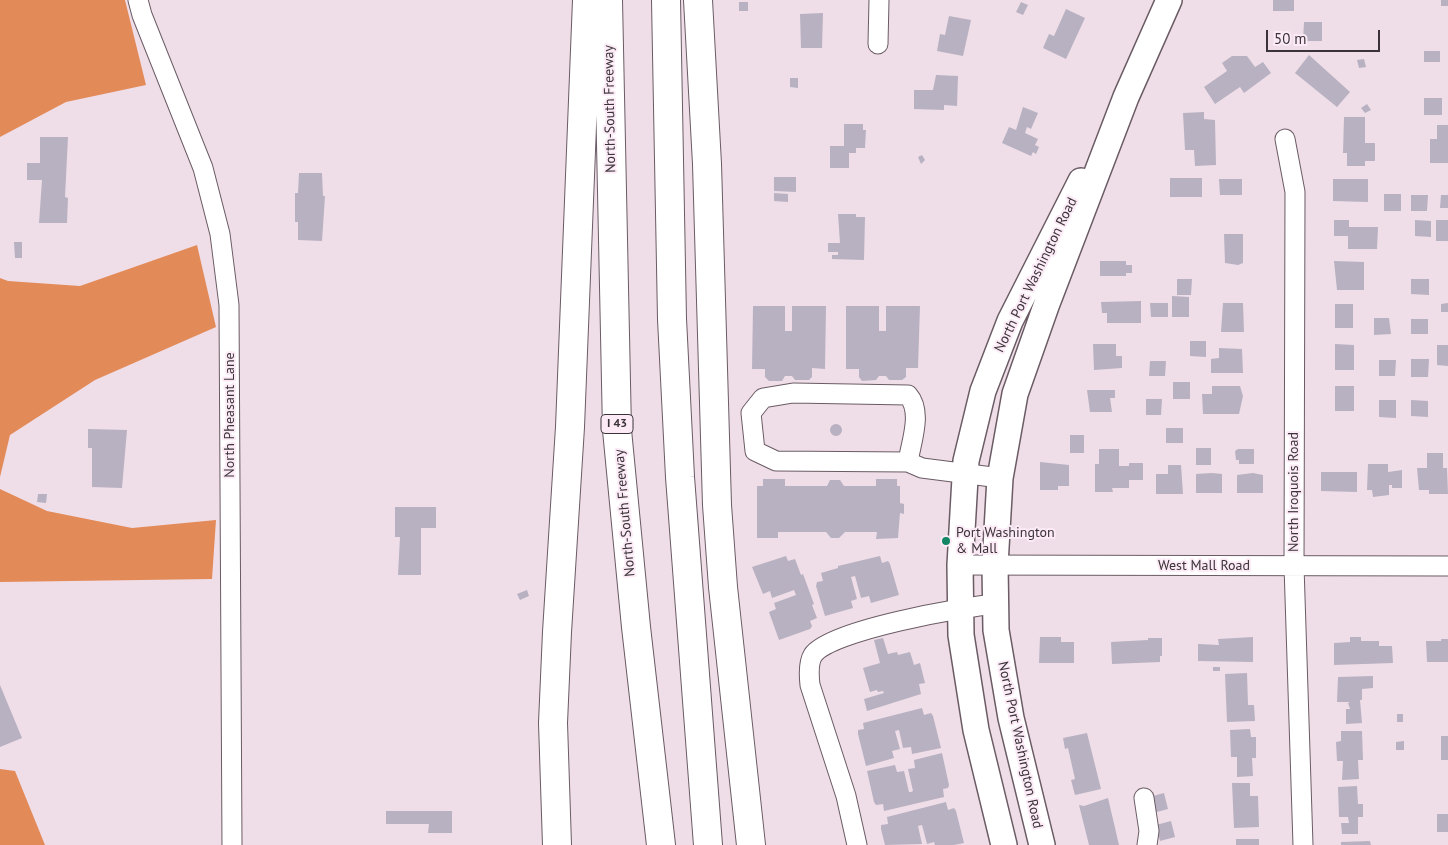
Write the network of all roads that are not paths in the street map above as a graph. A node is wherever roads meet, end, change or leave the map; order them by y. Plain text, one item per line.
1 (138, 0) edge
2 (587, 0) edge
3 (608, 0) edge
4 (666, 0) edge
5 (698, 0) edge
6 (879, 0) edge
7 (1168, 0) edge
8 (878, 44) dead end
9 (1126, 97) junction
10 (1284, 139) dead end
11 (908, 462) junction
12 (965, 474) junction
13 (1000, 478) junction
14 (960, 565) junction
15 (995, 565) junction
16 (1294, 566) junction
17 (1448, 566) edge
18 (996, 604) junction
19 (959, 608) junction
20 (1031, 798) junction
21 (1144, 798) dead end
22 (995, 806) junction
23 (232, 845) edge
24 (557, 845) edge
25 (661, 845) edge
26 (708, 845) edge
27 (751, 845) edge
28 (857, 845) edge
29 (1004, 845) edge
30 (1042, 845) edge
31 (1147, 845) edge
32 (1303, 845) edge

1 - 23 street, North Pheasant Lane
2 - 24 highway
3 - 25 highway, North-South Freeway / I 43
4 - 26 highway
5 - 27 highway
6 - 8 street
7 - 9 main road, North Port Washington Road
9 - 12 main road, North Port Washington Road
9 - 13 main road, North Port Washington Road
10 - 16 street, North Iroquois Road
11 - 11 street
11 - 12 street
12 - 13 street
12 - 14 main road, North Port Washington Road
13 - 15 main road, North Port Washington Road
14 - 15 street, West Mall Road
14 - 19 main road, North Port Washington Road
15 - 16 street, West Mall Road
15 - 18 main road, North Port Washington Road
16 - 17 street, West Mall Road
16 - 32 street, North Iroquois Road
18 - 19 street
18 - 20 main road, North Port Washington Road
19 - 22 main road, North Port Washington Road
19 - 28 street
20 - 22 main road
20 - 30 main road, North Port Washington Road
21 - 31 street
22 - 29 main road, North Port Washington Road

